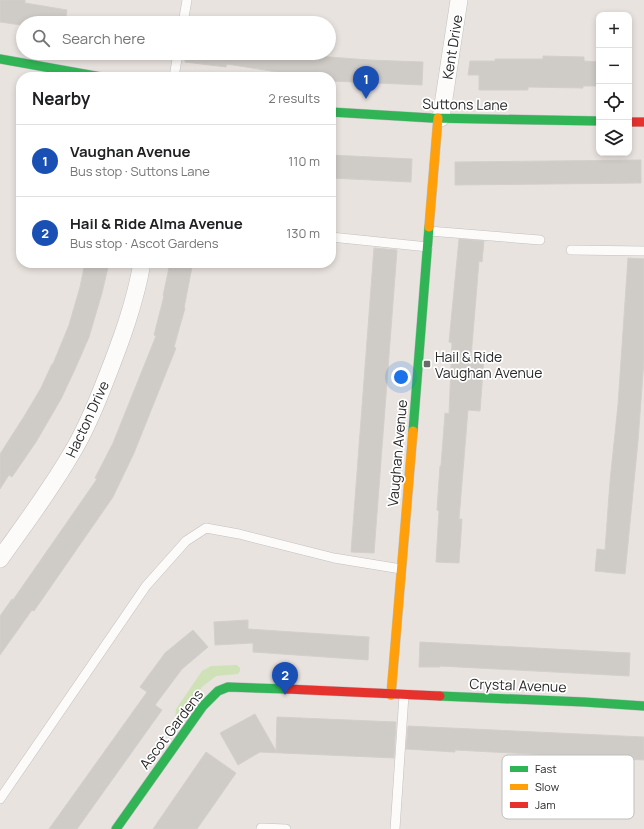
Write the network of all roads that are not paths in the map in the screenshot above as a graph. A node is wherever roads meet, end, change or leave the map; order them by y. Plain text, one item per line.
1 (187, 0) edge
2 (459, 0) edge
3 (184, 16) edge
4 (0, 59) edge
5 (177, 60) edge
6 (73, 72) edge
7 (175, 72) edge
8 (336, 112) edge
9 (439, 118) junction
10 (596, 121) edge
11 (632, 122) edge
12 (644, 122) edge
13 (429, 231) junction
14 (336, 238) edge
15 (540, 240) dead end
16 (428, 247) junction
17 (571, 250) dead end
18 (644, 251) edge
19 (141, 268) edge
20 (0, 559) edge
21 (401, 570) junction
22 (391, 694) junction
23 (404, 695) junction
24 (644, 706) edge
25 (0, 799) edge
26 (261, 828) edge
27 (116, 829) edge
28 (286, 829) edge
29 (395, 829) edge

1 - 3 lane
2 - 9 street, Kent Drive
4 - 6 street
5 - 7 lane
8 - 9 street, Suttons Lane
9 - 10 street, Suttons Lane
9 - 13 street, Vaughan Avenue
11 - 12 street
13 - 15 lane
13 - 16 street, Vaughan Avenue
14 - 16 lane
16 - 21 street, Vaughan Avenue
17 - 18 lane
19 - 20 street, Hacton Drive
21 - 22 street, Vaughan Avenue
21 - 25 lane
22 - 23 street, Crystal Avenue
22 - 27 street, Ascot Gardens
23 - 24 street, Crystal Avenue
23 - 29 lane
26 - 28 lane

